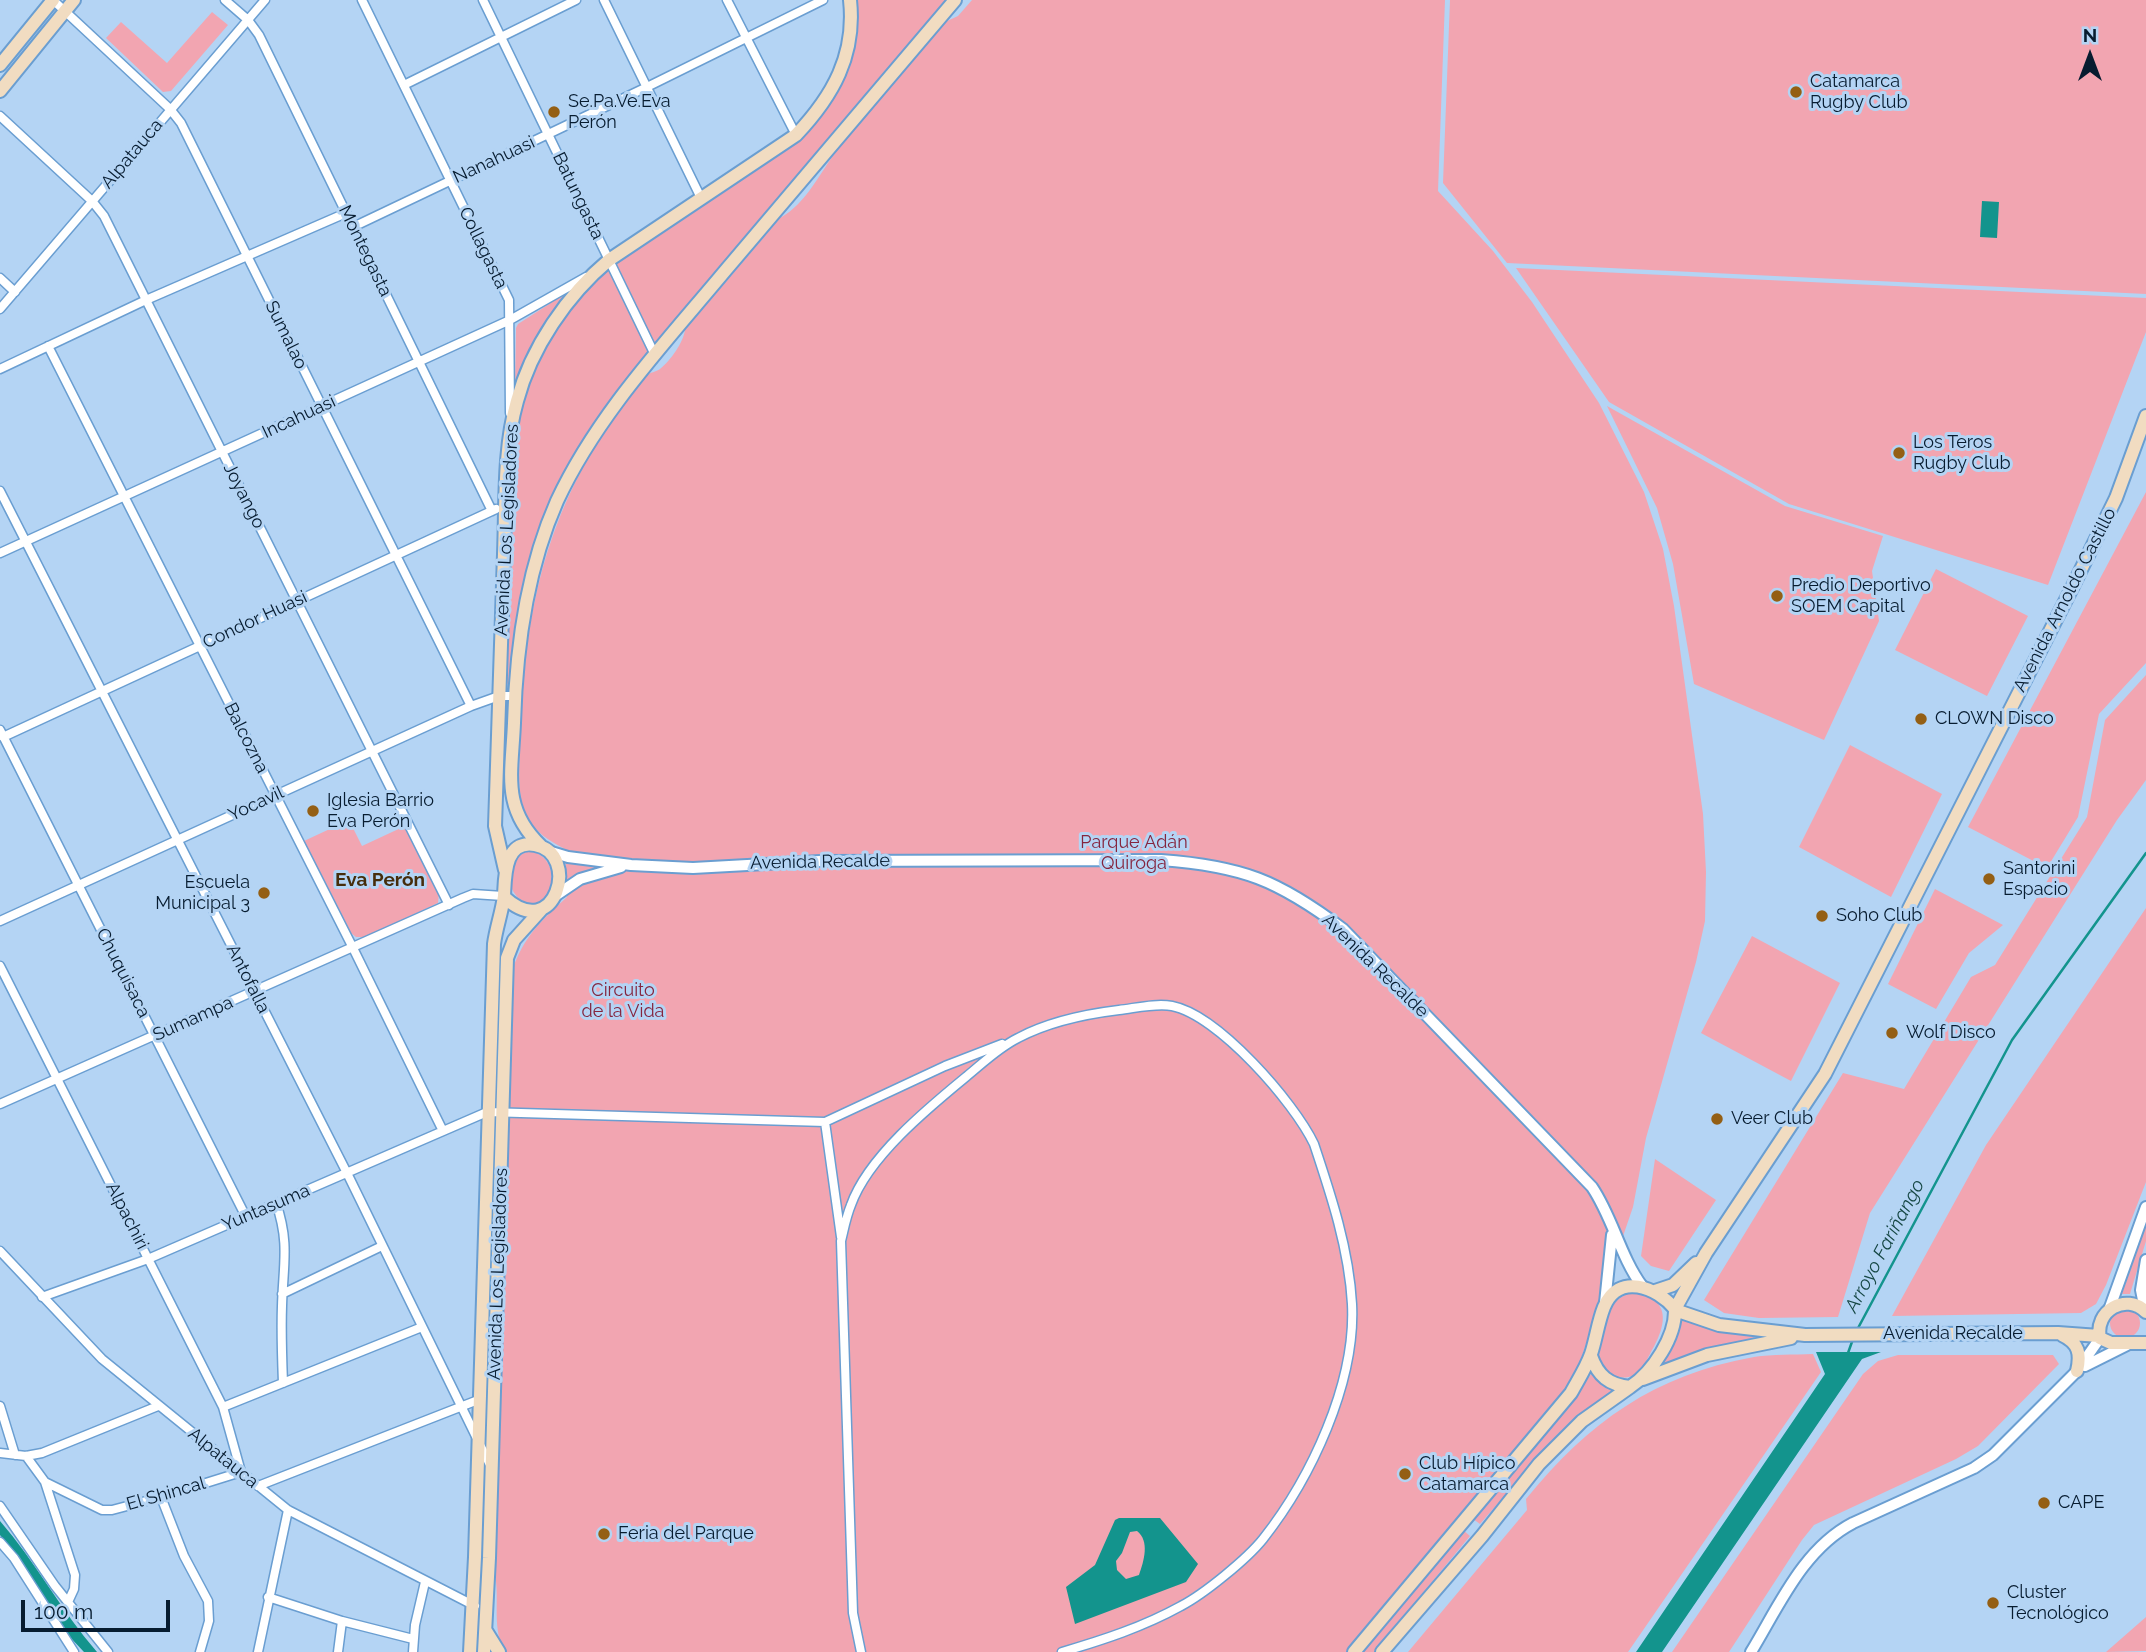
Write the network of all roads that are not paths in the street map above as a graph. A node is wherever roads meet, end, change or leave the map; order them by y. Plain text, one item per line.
1 (53, 0) edge
2 (74, 0) edge
3 (225, 0) edge
4 (265, 0) edge
5 (362, 0) edge
6 (483, 0) edge
7 (576, 0) edge
8 (604, 0) edge
9 (727, 0) edge
10 (823, 0) edge
11 (850, 0) edge
12 (955, 0) edge
13 (65, 11) junction
14 (248, 20) junction
15 (500, 37) junction
16 (747, 38) junction
17 (0, 65) edge
18 (404, 85) junction
19 (647, 88) junction
20 (0, 91) edge
21 (170, 109) junction
22 (0, 116) edge
23 (548, 135) junction
24 (796, 135) junction
25 (451, 180) junction
26 (701, 198) junction
27 (92, 201) junction
28 (346, 213) junction
29 (353, 227) junction
30 (247, 256) junction
31 (609, 260) junction
32 (594, 272) junction
33 (0, 278) edge
34 (15, 292) junction
35 (146, 300) junction
36 (0, 309) edge
37 (510, 320) junction
38 (48, 346) junction
39 (655, 355) junction
40 (419, 362) junction
41 (0, 369) edge
42 (322, 406) junction
43 (2146, 416) edge
44 (509, 434) junction
45 (222, 452) junction
46 (0, 491) edge
47 (124, 497) junction
48 (506, 505) junction
49 (492, 511) junction
50 (26, 541) junction
51 (0, 553) edge
52 (396, 555) junction
53 (297, 601) junction
54 (200, 646) junction
55 (102, 691) junction
56 (499, 696) junction
57 (515, 696) junction
58 (471, 706) junction
59 (2, 733) edge
60 (10, 750) junction
61 (372, 751) junction
62 (0, 755) edge
63 (275, 795) junction
64 (178, 840) junction
65 (545, 849) junction
66 (631, 865) junction
67 (505, 870) junction
68 (78, 885) junction
69 (504, 896) junction
70 (555, 896) junction
71 (449, 905) junction
72 (543, 908) junction
73 (0, 921) edge
74 (353, 948) junction
75 (0, 966) edge
76 (254, 992) junction
77 (155, 1036) junction
78 (1018, 1038) junction
79 (57, 1079) junction
80 (0, 1104) edge
81 (487, 1112) junction
82 (502, 1113) junction
83 (825, 1122) junction
84 (443, 1131) junction
85 (347, 1173) junction
86 (276, 1203) junction
87 (2146, 1207) edge
88 (246, 1217) junction
89 (1613, 1229) junction
90 (841, 1241) junction
91 (382, 1246) junction
92 (0, 1251) edge
93 (1706, 1253) junction
94 (148, 1259) junction
95 (2146, 1260) edge
96 (1648, 1288) junction
97 (282, 1294) junction
98 (42, 1297) junction
99 (1605, 1306) junction
100 (1675, 1310) junction
101 (2145, 1311) edge
102 (2106, 1314) junction
103 (422, 1326) junction
104 (2146, 1332) edge
105 (2058, 1333) junction
106 (1805, 1335) junction
107 (2100, 1337) junction
108 (2146, 1343) edge
109 (2130, 1344) junction
110 (1591, 1356) junction
111 (2077, 1371) junction
112 (284, 1383) junction
113 (1635, 1383) junction
114 (478, 1401) junction
115 (0, 1406) edge
116 (158, 1406) junction
117 (461, 1406) junction
118 (223, 1407) junction
119 (478, 1441) junction
120 (0, 1453) edge
121 (15, 1455) junction
122 (26, 1457) junction
123 (492, 1469) junction
124 (241, 1472) junction
125 (45, 1482) junction
126 (257, 1486) junction
127 (161, 1497) junction
128 (0, 1506) edge
129 (288, 1510) junction
130 (0, 1542) edge
131 (425, 1582) junction
132 (268, 1597) junction
133 (68, 1602) junction
134 (473, 1606) junction
135 (486, 1607) junction
136 (342, 1621) junction
137 (485, 1630) junction
138 (413, 1639) junction
139 (74, 1652) edge
140 (108, 1652) edge
141 (200, 1652) edge
142 (258, 1652) edge
143 (338, 1652) edge
144 (413, 1652) edge
145 (470, 1652) edge
146 (484, 1652) edge
147 (499, 1652) edge
148 (861, 1652) edge
149 (1062, 1652) edge
150 (1354, 1652) edge
151 (1382, 1652) edge
152 (1751, 1652) edge

1 - 13 street, Sumalao
1 - 17 main road
2 - 13 main road
3 - 14 street, Montegasta
4 - 14 street, Alpatauca
5 - 18 street, Collagasta
6 - 15 street, Batungasta
7 - 15 street
8 - 19 street
9 - 16 street
10 - 16 street, Nanahuasi
11 - 24 main road, Avenida Los Legisladores
12 - 39 main road, Avenida Los Legisladores
13 - 20 main road
13 - 21 street, Sumalao
14 - 21 street, Alpatauca
14 - 28 street, Montegasta
15 - 18 street
15 - 23 street, Batungasta
16 - 19 street, Nanahuasi
16 - 24 street
18 - 25 street, Collagasta
19 - 23 street, Nanahuasi
19 - 26 street
21 - 27 street, Alpatauca
21 - 30 street, Sumalao
22 - 27 street, Joyango
23 - 25 street, Nanahuasi
23 - 31 street, Batungasta
24 - 26 main road, Avenida Los Legisladores
25 - 29 street, Nanahuasi
25 - 37 street, Collagasta
26 - 31 main road, Avenida Los Legisladores
27 - 34 street, Alpatauca
27 - 35 street, Joyango
28 - 29 street, Montegasta
28 - 30 street
29 - 40 street, Montegasta
30 - 35 street
30 - 42 street, Sumalao
31 - 32 main road, Avenida Los Legisladores
31 - 39 street, Batungasta
32 - 37 street, Incahuasi
32 - 44 main road, Avenida Los Legisladores
33 - 34 street
34 - 36 street, Alpatauca
35 - 38 street
35 - 45 street, Joyango
37 - 40 street, Incahuasi
37 - 44 street, Collagasta
38 - 41 street
38 - 47 street, Balcozna
39 - 57 main road, Avenida Los Legisladores
40 - 42 street, Incahuasi
40 - 49 street, Montegasta
42 - 45 street, Incahuasi
42 - 52 street, Sumalao
43 - 93 main road, Avenida Arnoldo Castillo
44 - 48 main road, Avenida Los Legisladores
45 - 47 street, Incahuasi
45 - 53 street, Joyango
46 - 50 street, Antofalla
47 - 50 street, Incahuasi
47 - 54 street, Balcozna
48 - 49 street, Condor Huasi
48 - 56 main road, Avenida Los Legisladores
49 - 52 street, Condor Huasi
50 - 51 street, Incahuasi
50 - 55 street, Antofalla
52 - 53 street, Condor Huasi
52 - 58 street, Sumalao
53 - 54 street, Condor Huasi
53 - 61 street, Joyango
54 - 55 street, Condor Huasi
54 - 63 street, Balcozna
55 - 59 street, Condor Huasi
55 - 64 street, Antofalla
56 - 57 street, Yocavil
56 - 58 street, Yocavil
56 - 67 main road, Avenida Los Legisladores
57 - 65 main road, Avenida Los Legisladores
58 - 61 street, Yocavil
59 - 60 street, Chuquisaca
60 - 62 street
60 - 68 street, Chuquisaca
61 - 63 street, Yocavil
61 - 71 street, Joyango
63 - 64 street, Yocavil
63 - 74 street, Balcozna
64 - 68 street, Yocavil
64 - 76 street, Antofalla
65 - 66 street, Avenida Recalde
65 - 67 main road
65 - 70 main road
66 - 70 street, Avenida Recalde
66 - 89 street, Avenida Recalde
67 - 69 main road
68 - 73 street, Yocavil
68 - 77 street, Chuquisaca
69 - 71 street, Sumampa
69 - 72 main road
69 - 81 main road, Avenida Los Legisladores
70 - 72 main road
71 - 74 street, Sumampa
72 - 82 main road, Avenida Los Legisladores
74 - 76 street, Sumampa
74 - 84 street, Balcozna
75 - 79 street, Alpachiri
76 - 77 street, Sumampa
76 - 85 street, Antofalla
77 - 79 street, Sumampa
77 - 88 street, Chuquisaca
78 - 83 street
78 - 90 street
78 - 149 street
79 - 80 street, Sumampa
79 - 94 street, Alpachiri
81 - 82 street
81 - 84 street, Yuntasuma
81 - 114 main road, Avenida Los Legisladores
82 - 83 street
82 - 123 main road, Avenida Los Legisladores
83 - 90 street
84 - 85 street, Yuntasuma
85 - 86 street, Yuntasuma
85 - 91 street, Antofalla
86 - 88 street, Yuntasuma
86 - 97 street
87 - 102 street
88 - 94 street, Yuntasuma
89 - 96 street, Avenida Recalde
89 - 99 street, Avenida Recalde
90 - 148 street
91 - 97 street
91 - 103 street, Antofalla
92 - 98 street, Alpatauca
93 - 96 main road, Avenida Arnoldo Castillo
93 - 100 main road, Avenida Arnoldo Castillo
94 - 98 street, Yuntasuma
94 - 118 street, Alpachiri
95 - 101 street
96 - 99 main road
96 - 100 main road
97 - 112 street
98 - 116 street, Alpatauca
99 - 110 main road
100 - 106 main road, Avenida Recalde
100 - 113 main road
101 - 102 main road, Avenida Recalde
102 - 105 main road, Avenida Recalde
102 - 107 main road
103 - 112 street
103 - 117 street, Antofalla
104 - 109 main road
105 - 106 main road, Avenida Recalde
105 - 107 main road, Avenida Recalde
105 - 111 main road
106 - 113 main road, Avenida Recalde
107 - 109 main road, Avenida Recalde
107 - 111 street
108 - 109 main road
109 - 111 street
110 - 113 main road
110 - 150 main road
111 - 152 street
112 - 118 street
113 - 151 main road
114 - 117 street
114 - 119 main road, Avenida Los Legisladores
115 - 121 street
116 - 122 street
116 - 124 street, Alpatauca
117 - 119 street, Antofalla
117 - 126 street
118 - 124 street, Alpachiri
119 - 123 street, Antofalla
119 - 134 main road, Avenida Los Legisladores
120 - 121 street
121 - 122 street
122 - 125 street, El Shincal
123 - 135 main road, Avenida Los Legisladores
124 - 126 street, Alpatauca
124 - 127 street, El Shincal
125 - 127 street, El Shincal
125 - 133 street
126 - 129 street, Alpatauca
127 - 141 street
128 - 133 street
129 - 131 street, Alpatauca
129 - 132 street
130 - 139 street
131 - 134 street, Alpatauca
131 - 138 street
132 - 136 street
132 - 142 street
133 - 140 street
134 - 135 street, Alpatauca
134 - 145 main road, Avenida Los Legisladores
135 - 137 main road, Avenida Los Legisladores
136 - 138 street
136 - 143 street
137 - 146 main road, Avenida Los Legisladores
137 - 147 main road
138 - 144 street

